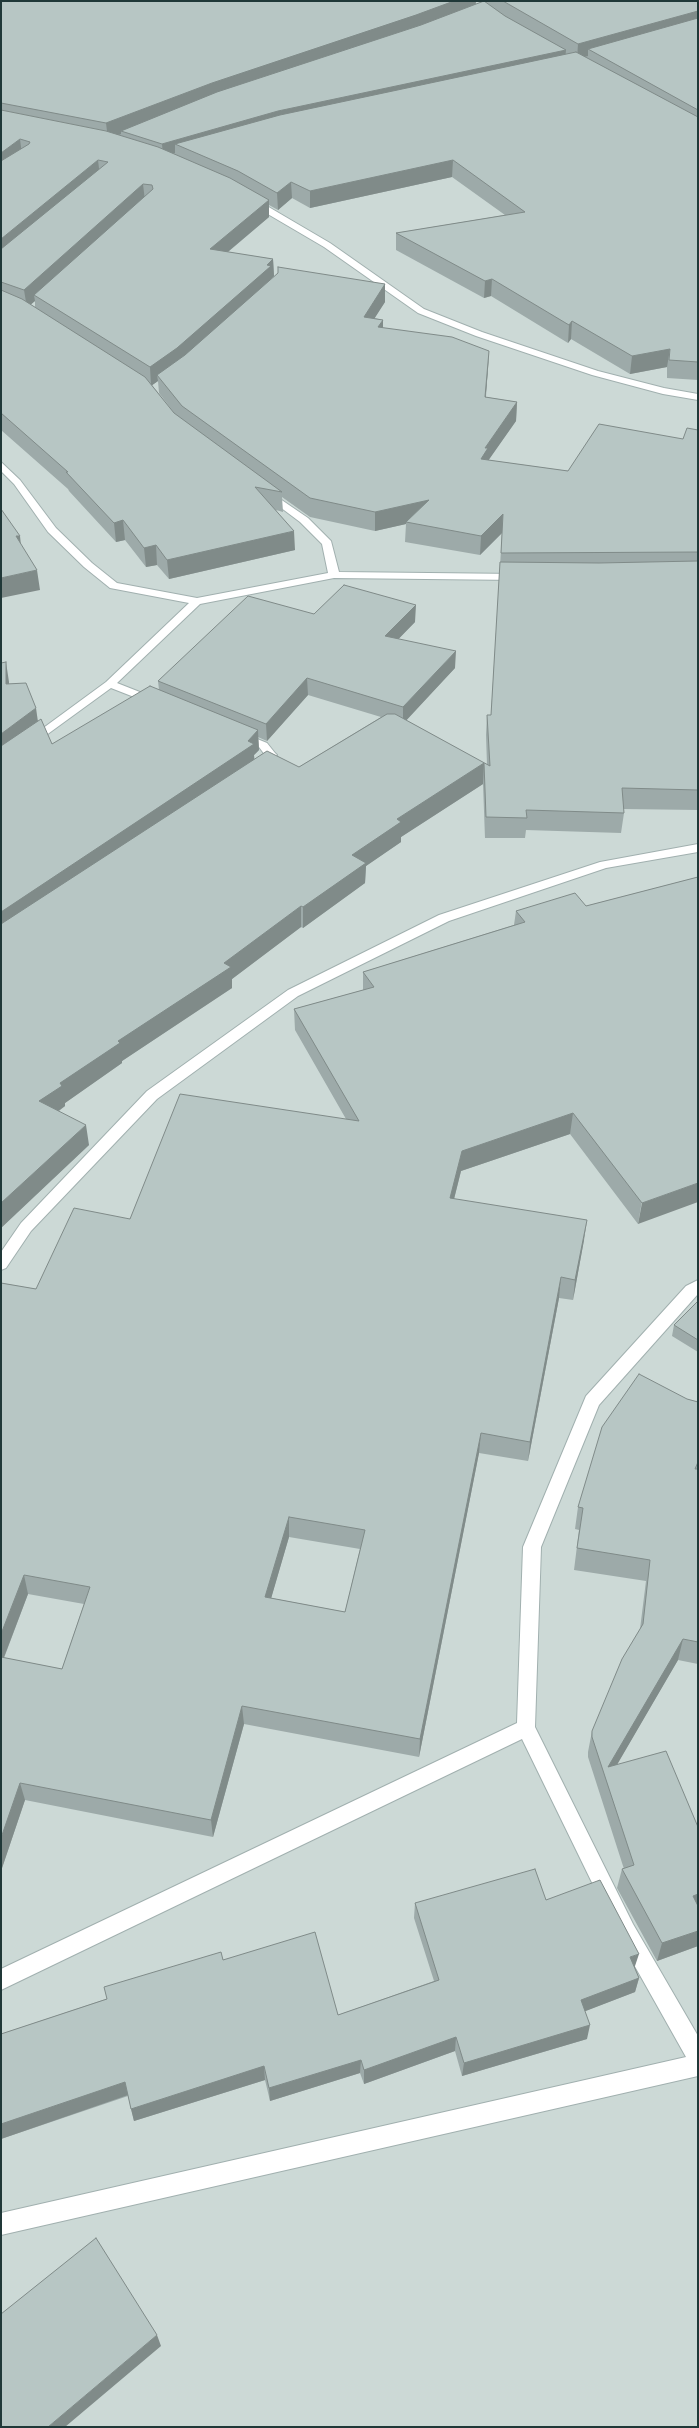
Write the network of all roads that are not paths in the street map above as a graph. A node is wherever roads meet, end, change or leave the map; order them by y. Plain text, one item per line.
1 (244, 196) edge
2 (698, 397) edge
3 (1, 465) edge
4 (257, 486) edge
5 (334, 575) junction
6 (529, 577) edge
7 (197, 600) junction
8 (110, 684) junction
9 (164, 705) edge
10 (227, 730) edge
11 (1, 765) edge
12 (257, 771) edge
13 (698, 848) edge
14 (1, 1264) edge
15 (698, 1286) edge
16 (526, 1728) junction
17 (1, 1980) edge
18 (698, 2057) edge
19 (698, 2064) edge
20 (1, 2224) edge

1 - 2 street
3 - 7 street
4 - 5 street
5 - 6 street
5 - 7 street
7 - 8 street
8 - 9 street
8 - 11 street
10 - 12 street
13 - 14 street
15 - 16 street
16 - 17 street
16 - 18 street
19 - 20 street

